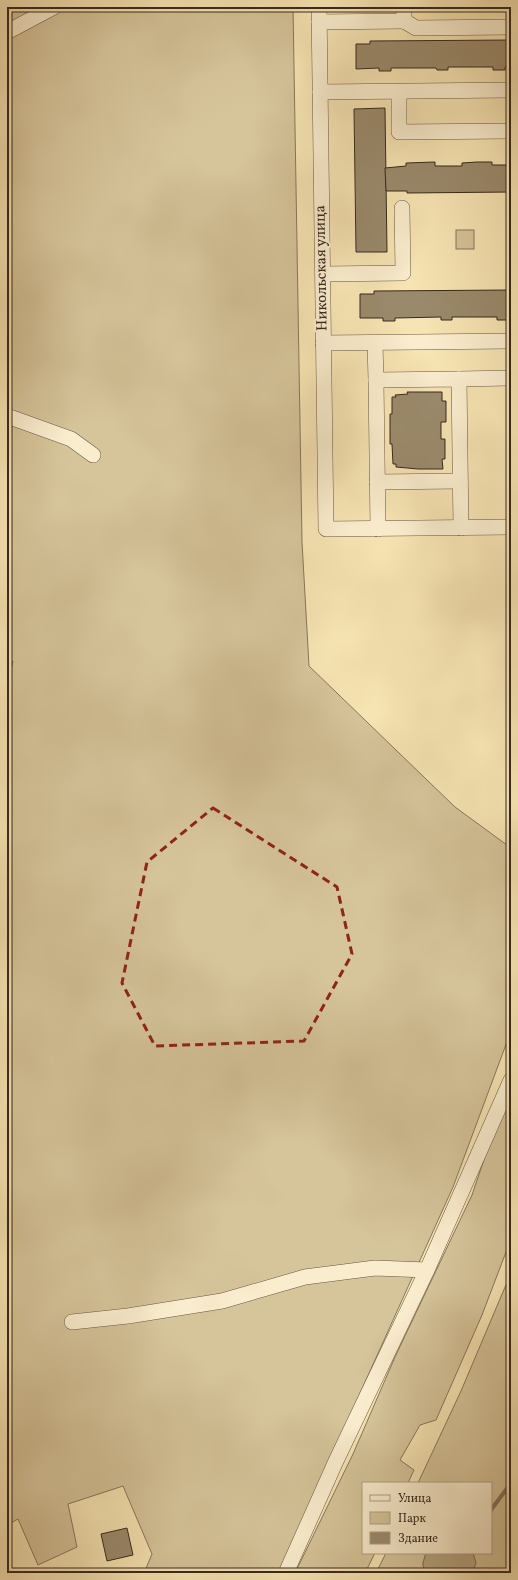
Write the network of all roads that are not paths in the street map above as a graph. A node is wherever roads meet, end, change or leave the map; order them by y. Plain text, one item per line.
1 (54, 7) edge
2 (319, 7) edge
3 (404, 14) edge
4 (319, 22) junction
5 (511, 27) edge
6 (7, 32) edge
7 (511, 90) edge
8 (320, 92) junction
9 (398, 92) junction
10 (511, 131) edge
11 (402, 208) dead end
12 (322, 274) junction
13 (511, 341) edge
14 (375, 343) junction
15 (323, 344) junction
16 (511, 378) edge
17 (459, 379) junction
18 (376, 380) junction
19 (7, 416) edge
20 (93, 455) dead end
21 (377, 482) junction
22 (460, 482) junction
23 (511, 527) edge
24 (461, 528) junction
25 (378, 529) junction
26 (511, 1080) edge
27 (427, 1270) junction
28 (72, 1322) dead end
29 (286, 1573) edge

1 - 6 street
2 - 4 street, Никольская улица
3 - 4 street
3 - 5 street
4 - 8 street, Никольская улица
7 - 9 street
8 - 9 street
8 - 12 street, Никольская улица
9 - 10 street
11 - 12 street
12 - 15 street, Никольская улица
13 - 14 street
14 - 15 street
14 - 18 street
15 - 25 street, Никольская улица
16 - 17 street
17 - 18 street
17 - 22 street
18 - 21 street
19 - 20 street
21 - 22 street
21 - 25 street
22 - 24 street
23 - 24 street
24 - 25 street
26 - 27 street
27 - 28 street
27 - 29 street

